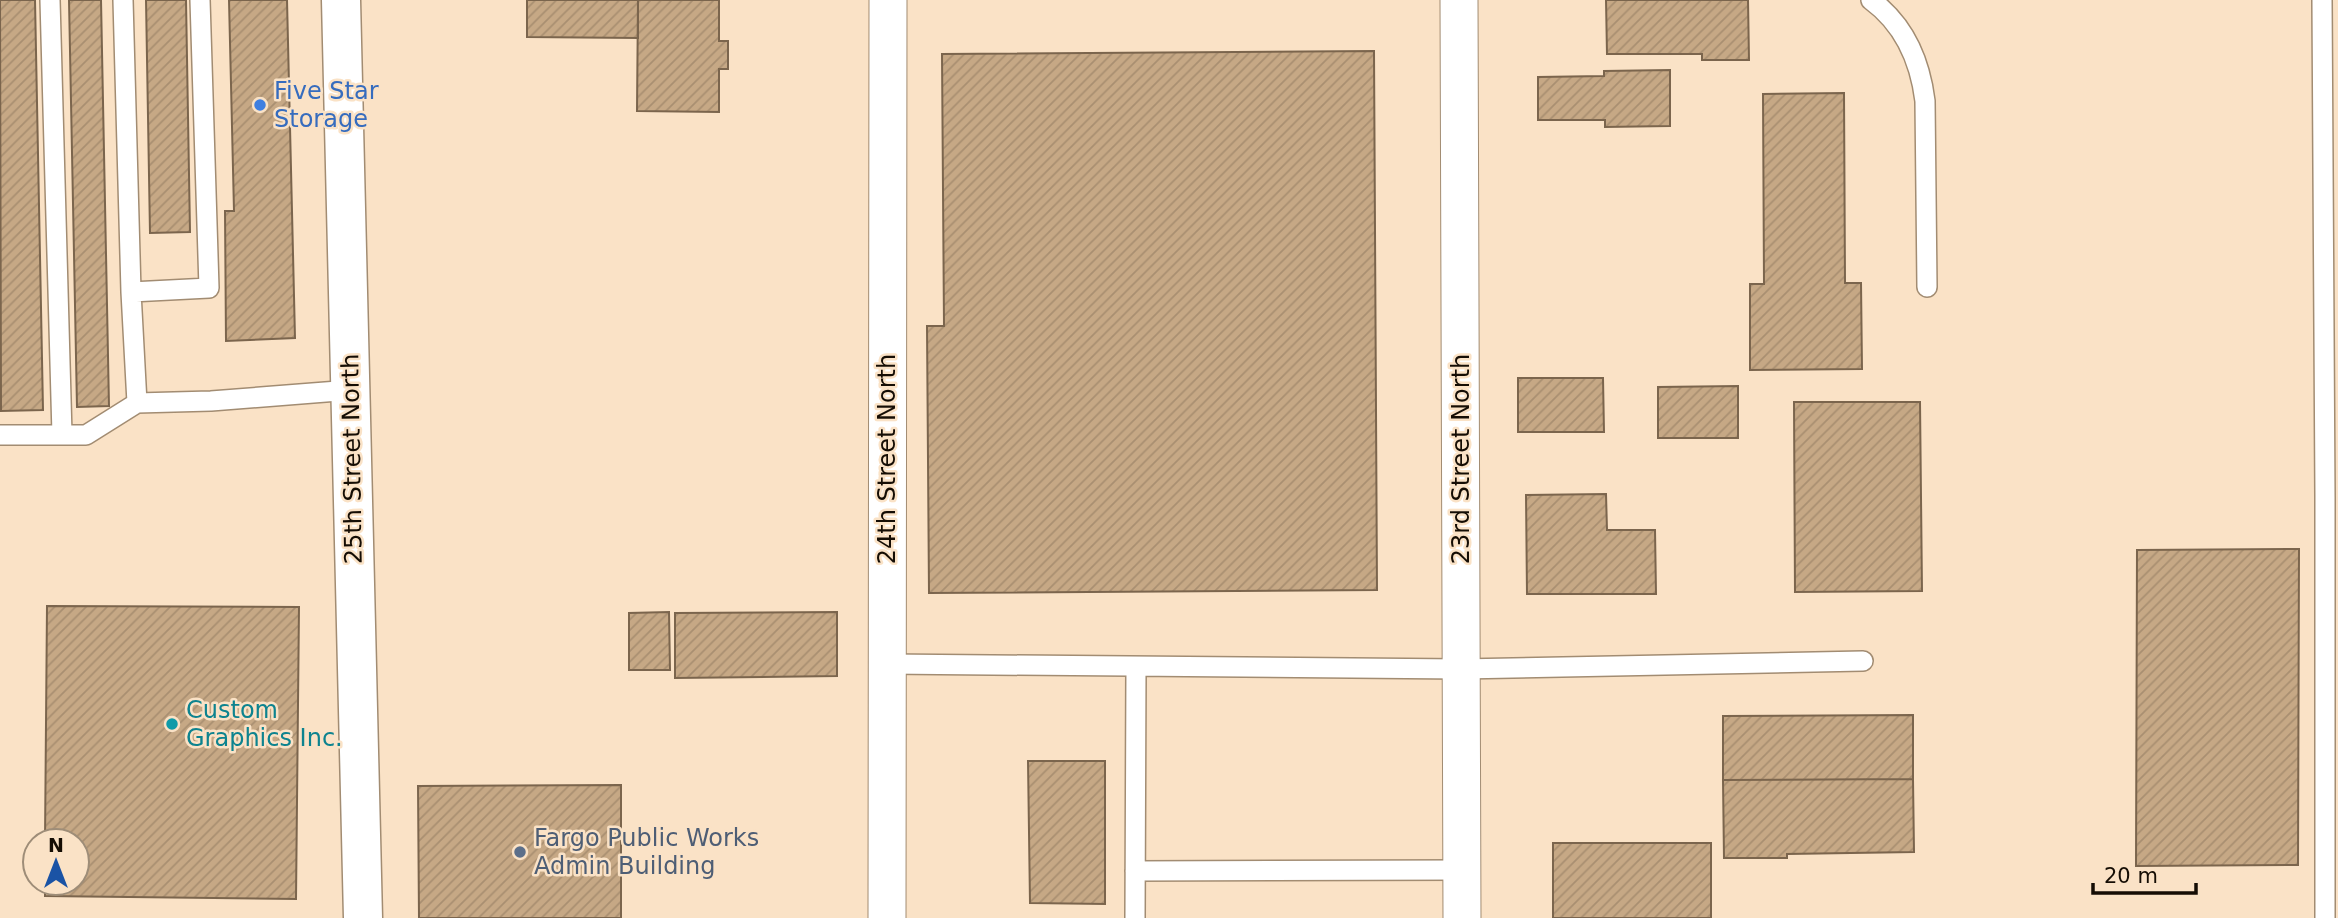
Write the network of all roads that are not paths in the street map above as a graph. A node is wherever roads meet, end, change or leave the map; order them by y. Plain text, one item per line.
1 (50, 0) edge
2 (123, 0) edge
3 (200, 0) edge
4 (341, 0) edge
5 (888, 0) edge
6 (1459, 0) edge
7 (1871, 0) edge
8 (2322, 0) edge
9 (1927, 287) dead end
10 (131, 292) junction
11 (351, 390) junction
12 (137, 403) junction
13 (0, 435) edge
14 (62, 435) junction
15 (1863, 661) dead end
16 (887, 664) junction
17 (1136, 667) junction
18 (1461, 669) junction
19 (1462, 870) junction
20 (1135, 871) junction
21 (363, 918) edge
22 (887, 918) edge
23 (1135, 918) edge
24 (1462, 918) edge
25 (2325, 918) edge

1 - 14 lane
2 - 10 lane
3 - 10 lane
4 - 11 main road, 25th Street North
5 - 16 street, 24th Street North
6 - 18 street, 23rd Street North
7 - 9 lane
8 - 25 lane
10 - 12 lane
11 - 12 lane
11 - 21 main road, 25th Street North
12 - 14 lane
13 - 14 lane
15 - 18 lane
16 - 17 lane
16 - 22 street, 24th Street North
17 - 18 lane
17 - 20 lane
18 - 19 street, 23rd Street North
19 - 20 lane
19 - 24 street, 23rd Street North
20 - 23 lane

